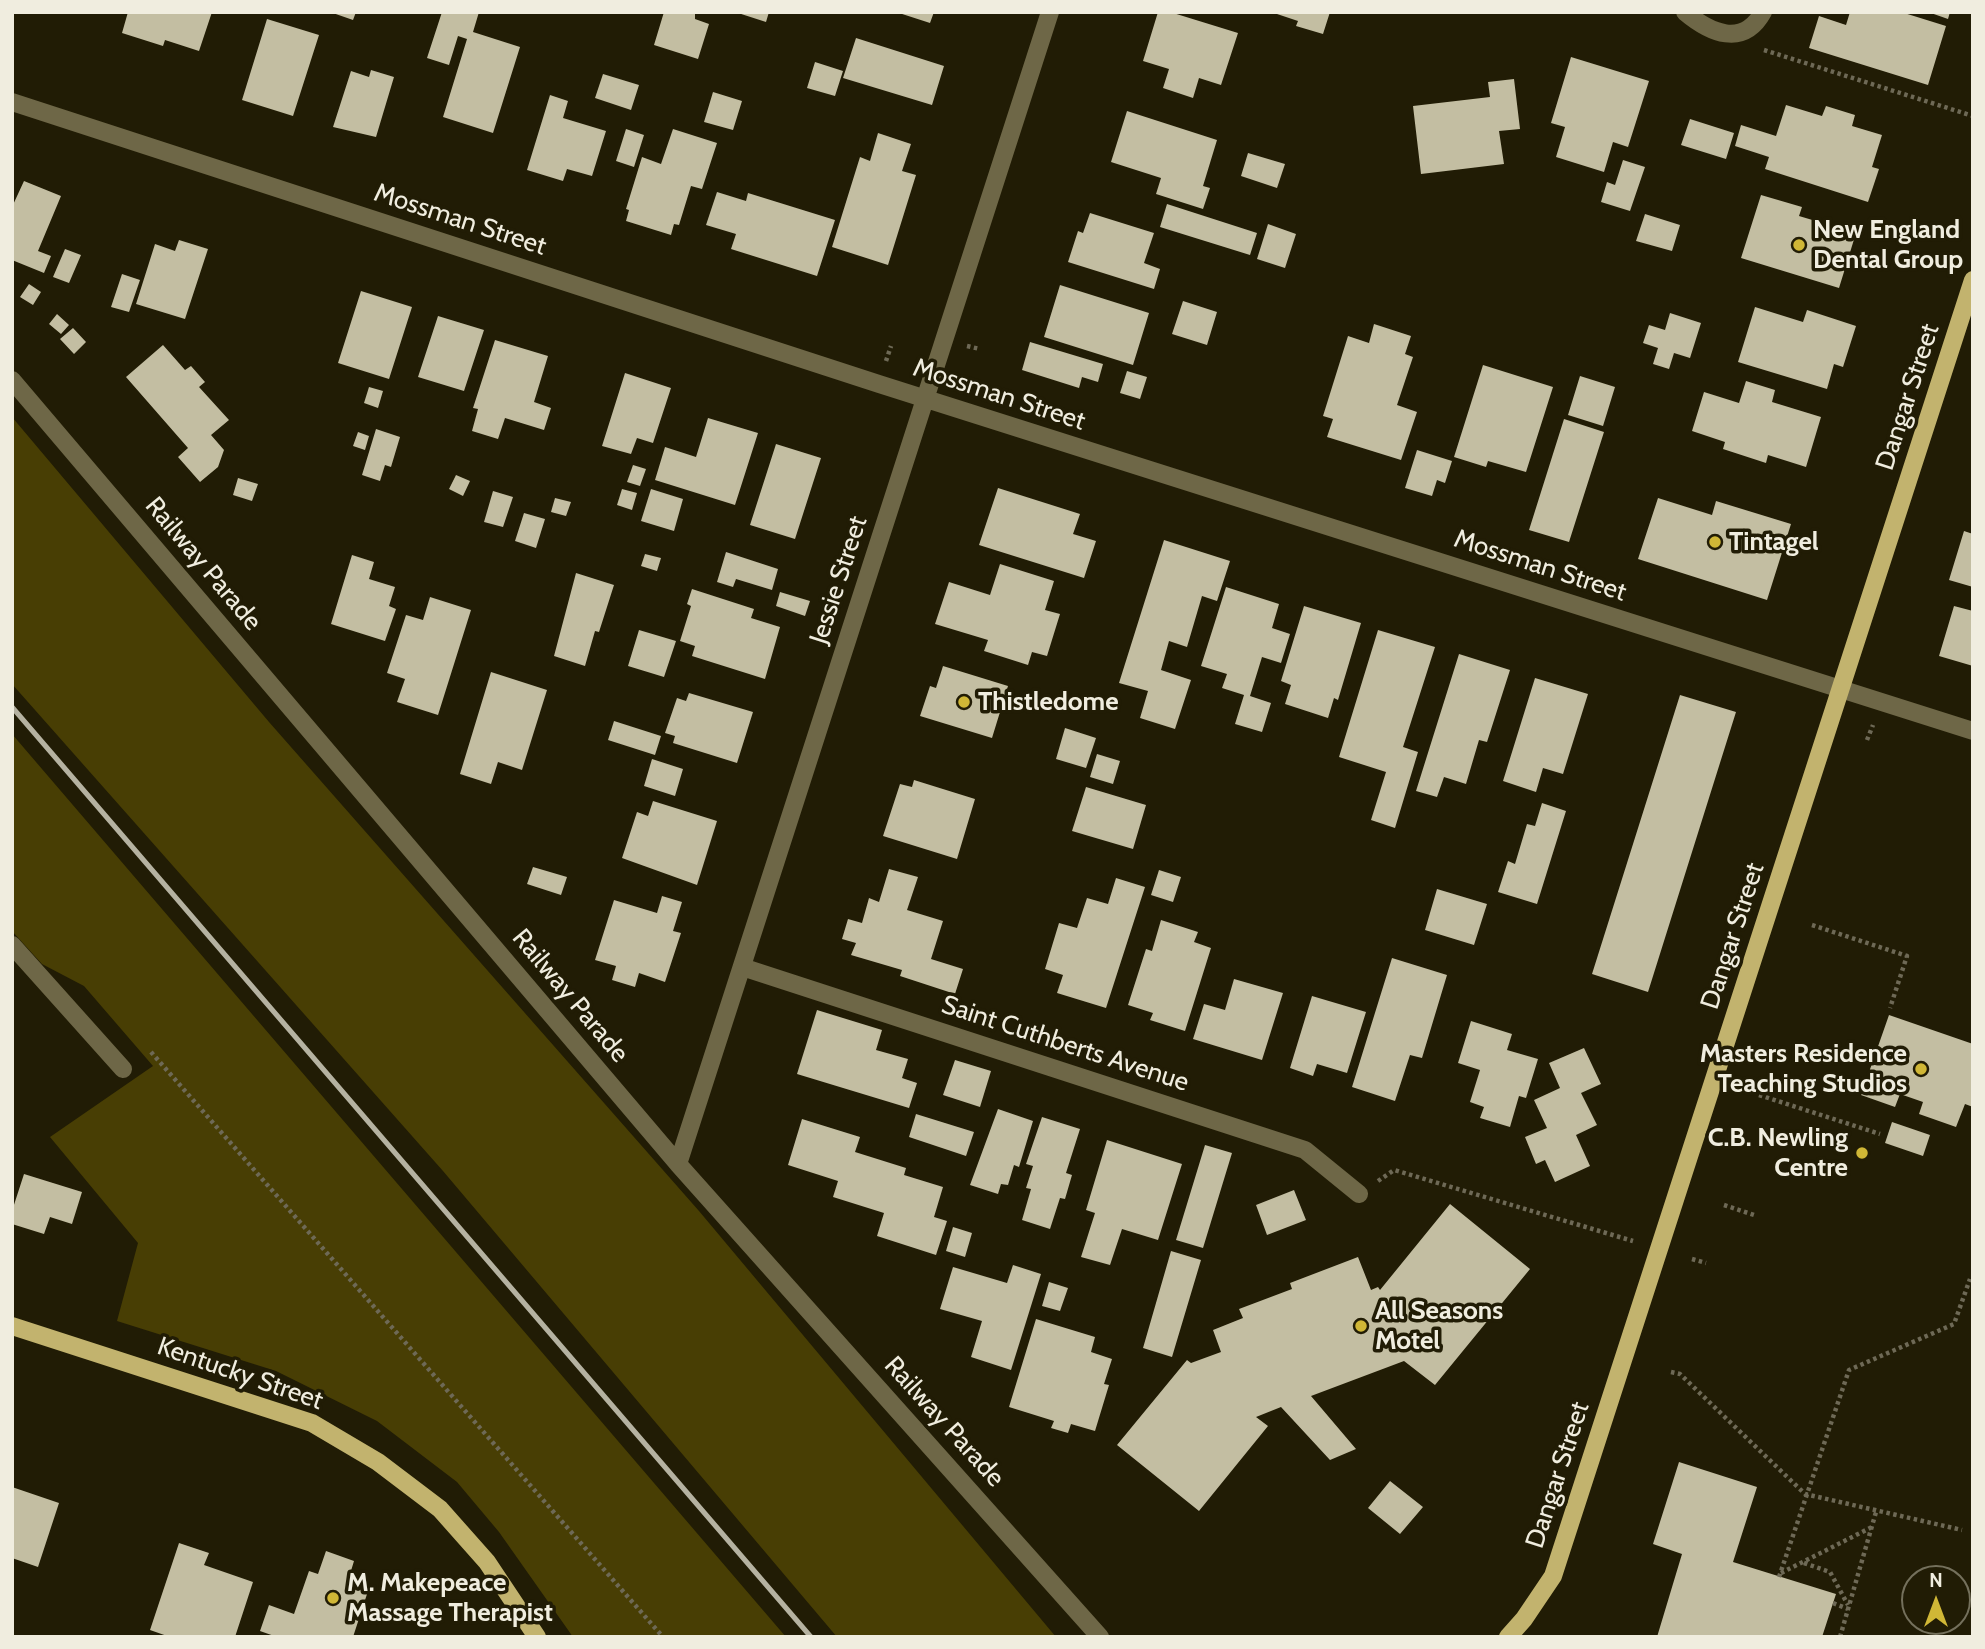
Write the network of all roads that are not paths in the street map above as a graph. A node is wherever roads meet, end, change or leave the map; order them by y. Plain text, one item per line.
1 (1049, 12) edge
2 (1685, 12) edge
3 (1763, 12) edge
4 (12, 102) edge
5 (1973, 280) edge
6 (12, 380) edge
7 (925, 399) junction
8 (1841, 690) junction
9 (1973, 731) edge
10 (12, 945) edge
11 (742, 967) junction
12 (123, 1069) dead end
13 (678, 1164) junction
14 (1359, 1194) dead end
15 (12, 1326) edge
16 (537, 1637) edge
17 (1100, 1637) edge
18 (1508, 1637) edge

1 - 7 street, Jessie Street
2 - 3 street
4 - 7 street, Mossman Street
5 - 8 main road, Dangar Street
6 - 13 street, Railway Parade
7 - 8 street, Mossman Street
7 - 11 street, Jessie Street
8 - 9 street, Mossman Street
8 - 18 main road, Dangar Street
10 - 12 street
11 - 13 street, Jessie Street
11 - 14 street, Saint Cuthberts Avenue
13 - 17 street, Railway Parade
15 - 16 main road, Kentucky Street

